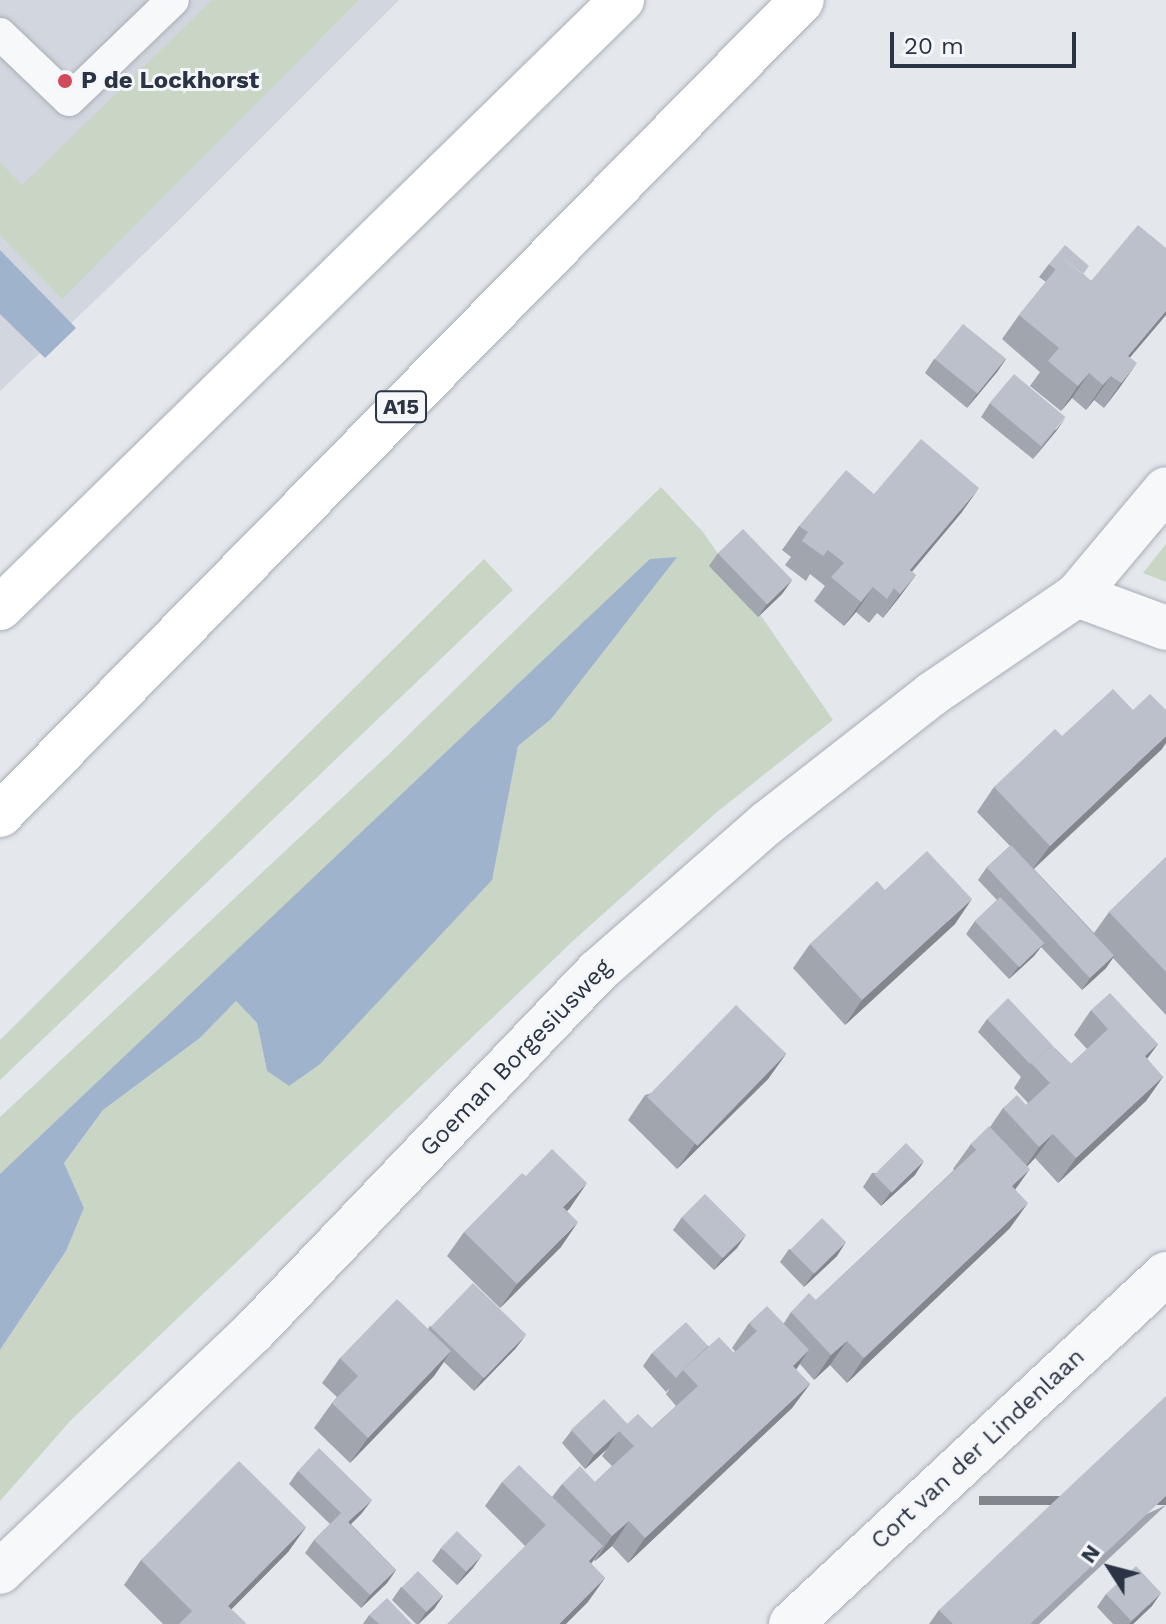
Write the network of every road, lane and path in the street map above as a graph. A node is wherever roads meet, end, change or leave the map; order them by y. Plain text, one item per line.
1 (173, 0) edge
2 (622, 0) edge
3 (802, 0) edge
4 (0, 34) edge
5 (1166, 489) edge
6 (1077, 595) junction
7 (0, 608) edge
8 (1166, 628) edge
9 (0, 815) edge
10 (1166, 1274) edge
11 (0, 1572) edge
12 (797, 1622) edge

1 - 4 lane
2 - 7 highway
3 - 9 highway, A15
5 - 6 street, Goeman Borgesiusweg
6 - 8 street
6 - 11 street, Goeman Borgesiusweg
10 - 12 street, Cort van der Lindenlaan

